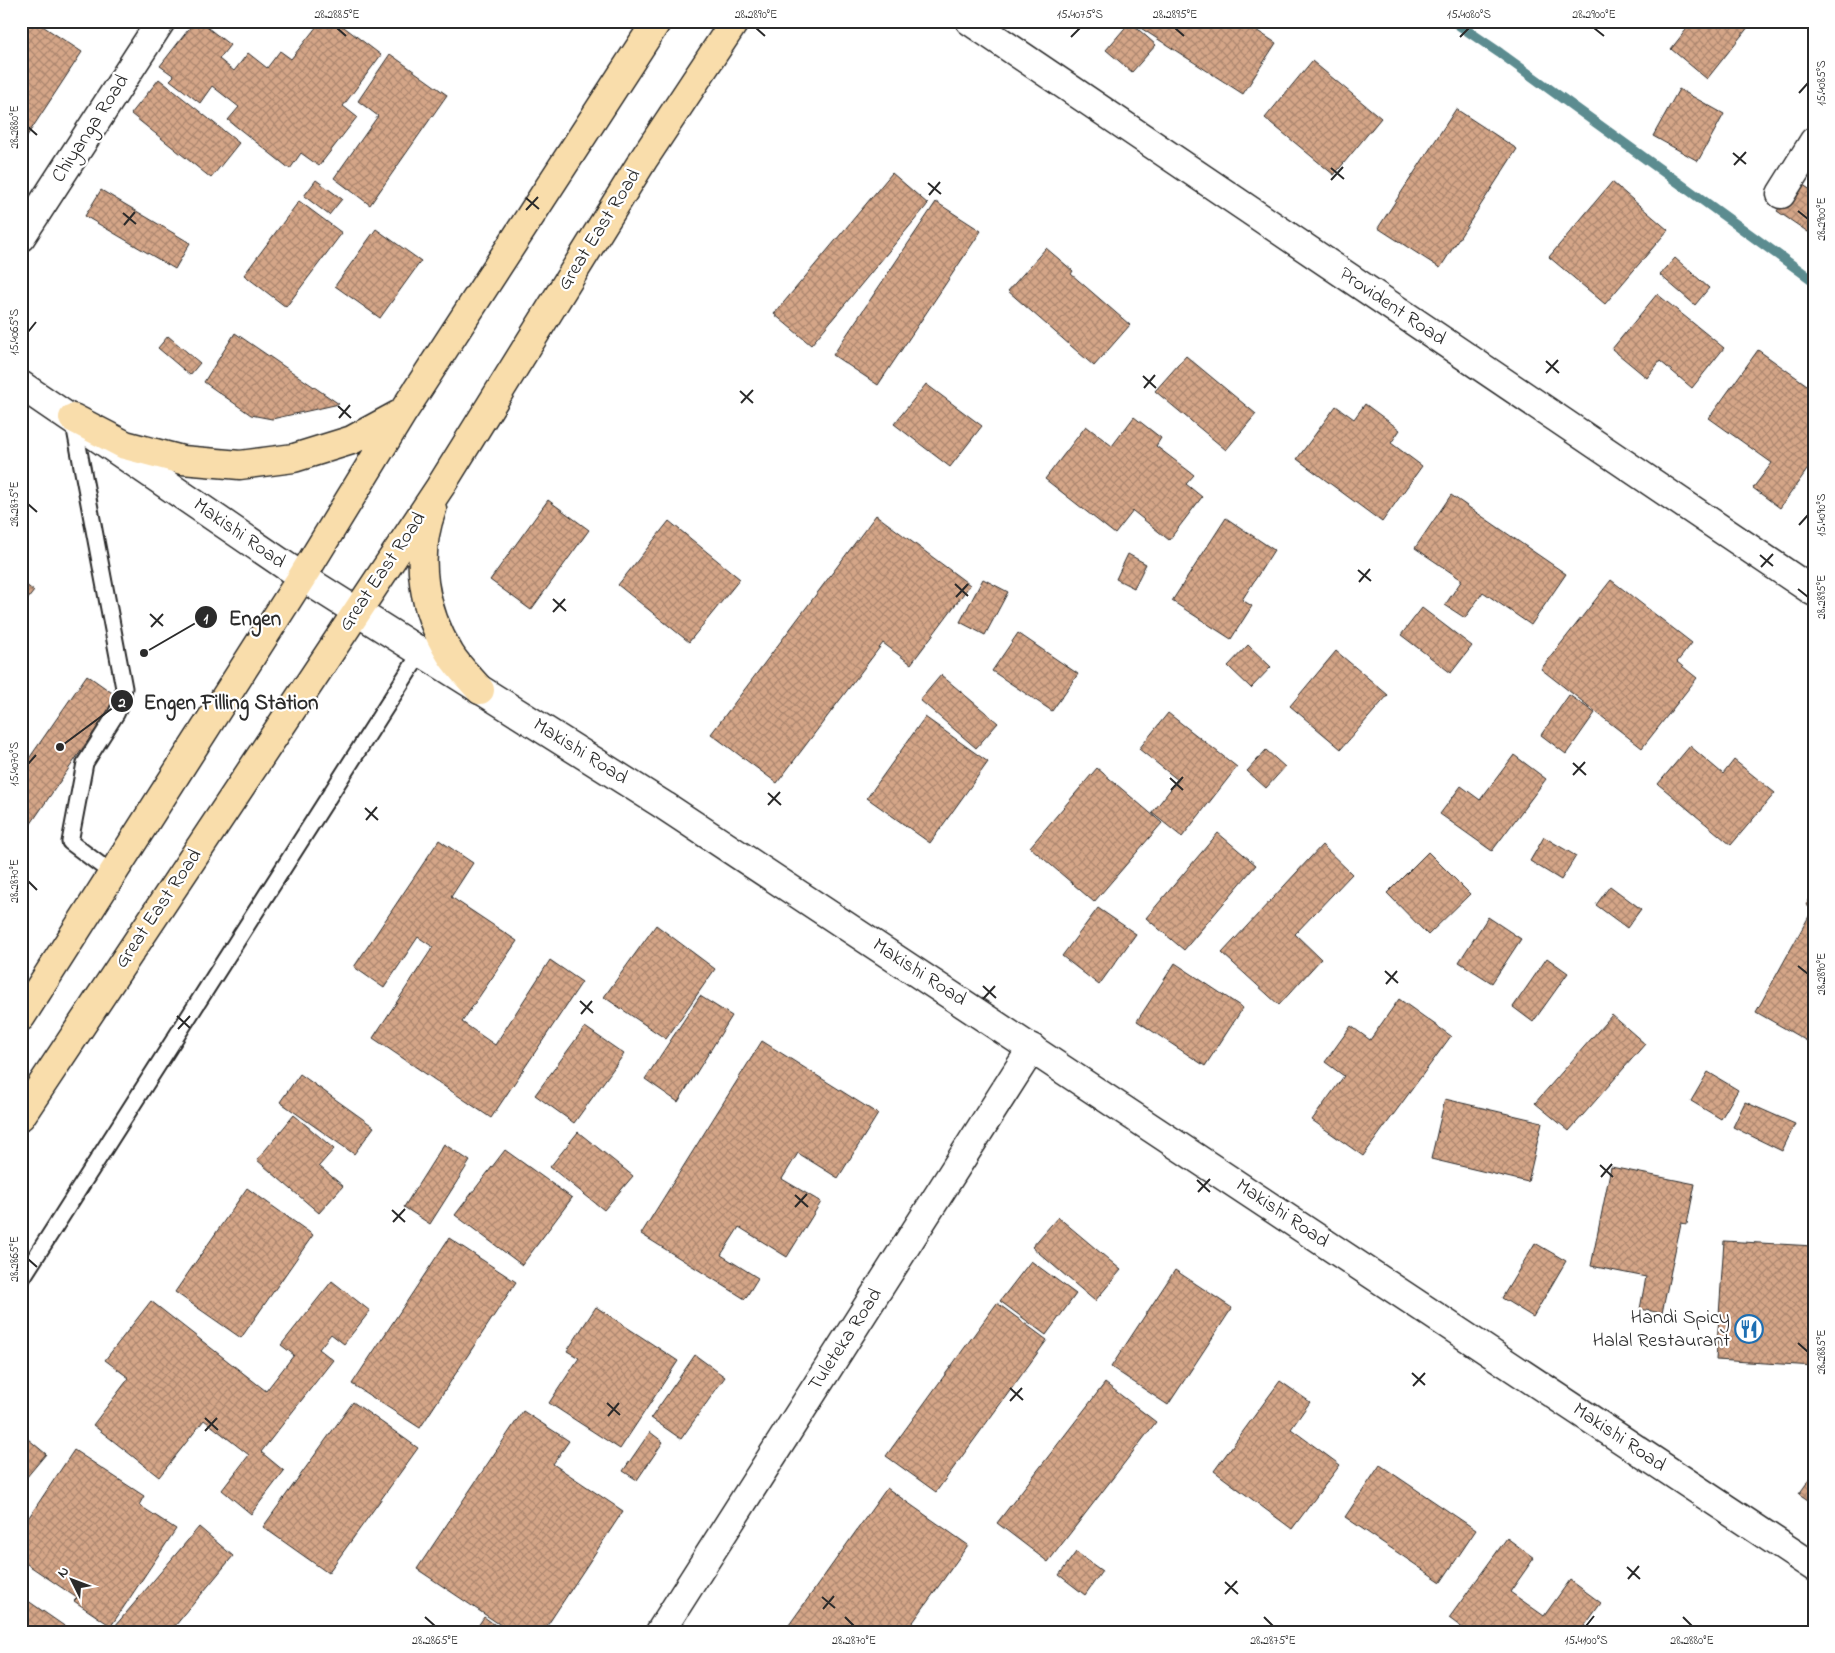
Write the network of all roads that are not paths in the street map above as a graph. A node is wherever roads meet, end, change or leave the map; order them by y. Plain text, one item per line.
1 (161, 21) edge
2 (657, 21) edge
3 (735, 21) edge
4 (970, 21) edge
5 (1814, 141) edge
6 (1781, 194) dead end
7 (21, 237) edge
8 (21, 385) edge
9 (402, 412) junction
10 (73, 418) junction
11 (440, 487) junction
12 (302, 577) junction
13 (1814, 592) edge
14 (356, 611) junction
15 (421, 652) junction
16 (480, 690) junction
17 (114, 874) junction
18 (21, 1017) edge
19 (1032, 1048) junction
20 (21, 1116) edge
21 (21, 1280) edge
22 (1814, 1567) edge
23 (660, 1632) edge

1 - 7 main road, Chiyanga Road
2 - 9 main road
3 - 11 main road, Great East Road
4 - 13 main road, Provident Road
5 - 6 main road
8 - 10 main road, Makishi Road
9 - 10 main road
9 - 12 main road
10 - 12 main road, Makishi Road
10 - 17 lane
11 - 14 main road, Great East Road
11 - 16 main road
12 - 14 main road, Makishi Road
12 - 17 main road
14 - 15 main road, Makishi Road
14 - 20 main road, Great East Road
15 - 16 main road, Makishi Road
15 - 21 lane
16 - 19 main road, Makishi Road
17 - 18 main road
19 - 22 main road, Makishi Road
19 - 23 main road, Tuleteka Road

